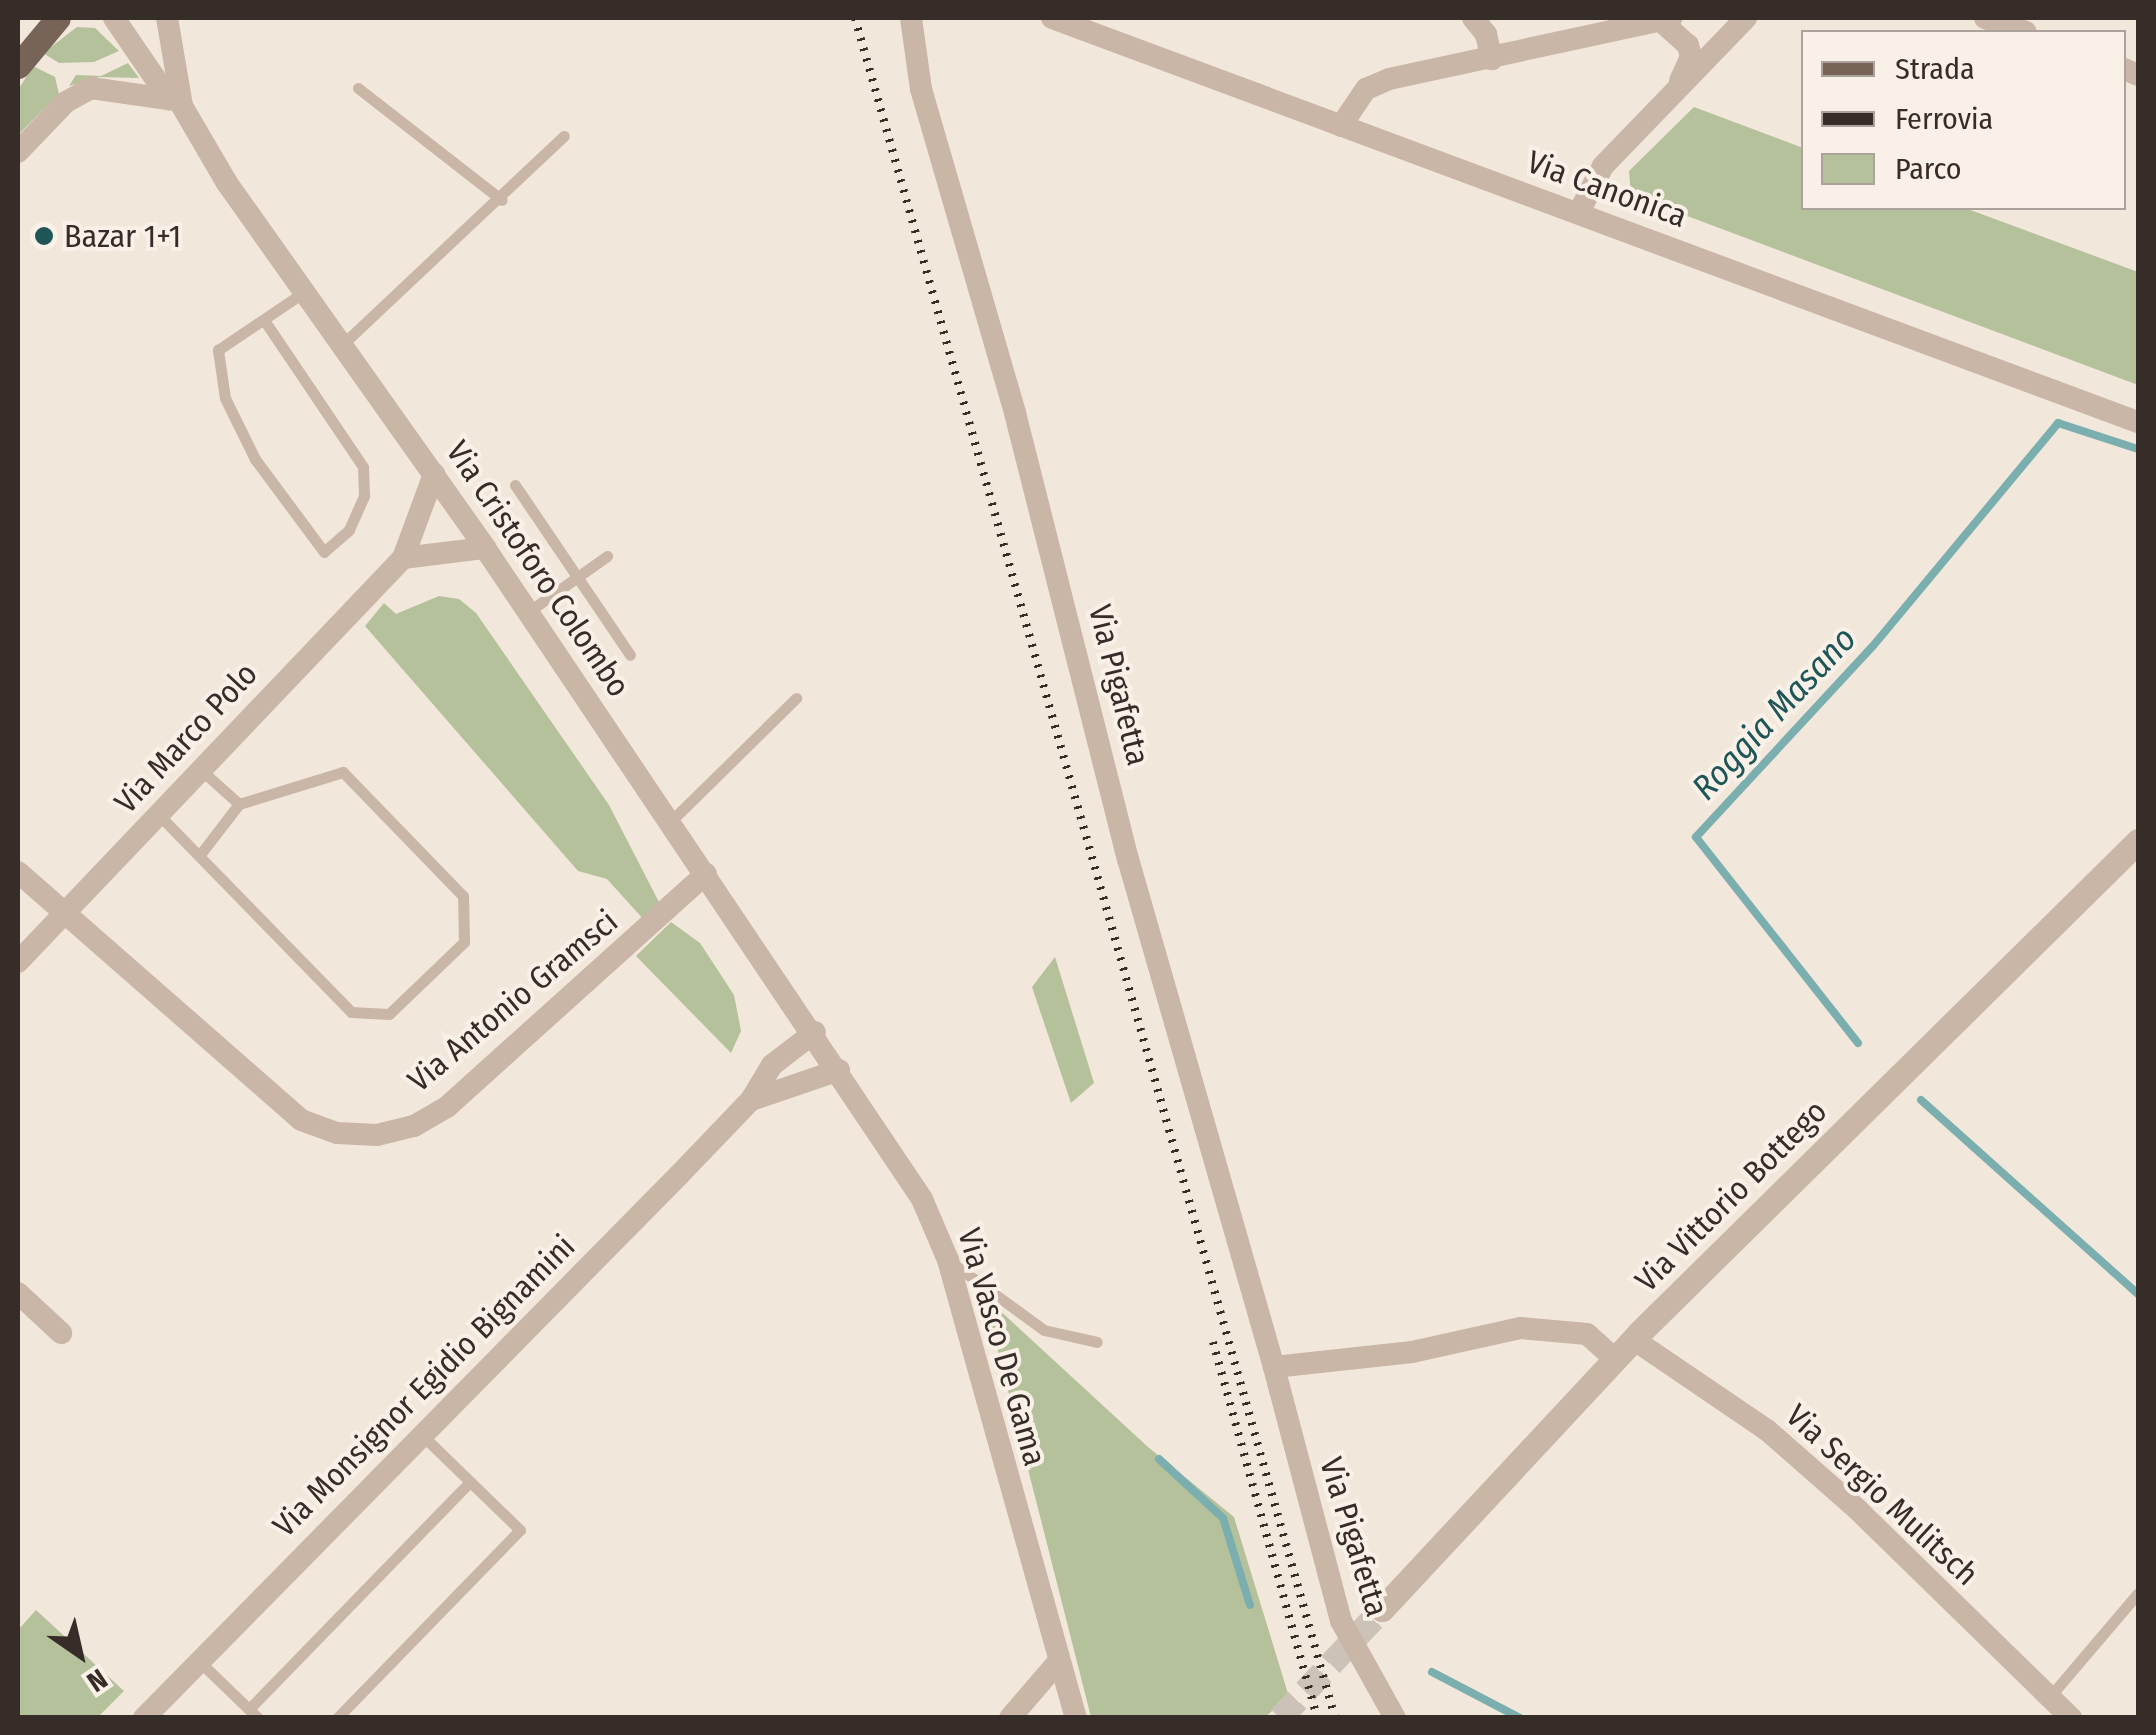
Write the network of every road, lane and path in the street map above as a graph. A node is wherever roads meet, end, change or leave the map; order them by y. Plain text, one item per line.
1 (58, 18) edge
2 (114, 18) edge
3 (167, 18) edge
4 (910, 18) edge
5 (1052, 18) edge
6 (1473, 18) edge
7 (1746, 18) edge
8 (1986, 18) edge
9 (1666, 19) edge
10 (2020, 30) edge
11 (1492, 59) junction
12 (18, 66) edge
13 (358, 88) dead end
14 (1674, 92) junction
15 (174, 102) junction
16 (1341, 126) junction
17 (564, 136) dead end
18 (18, 152) edge
19 (502, 200) junction
20 (1579, 212) junction
21 (307, 290) junction
22 (264, 320) junction
23 (344, 342) junction
24 (2138, 422) edge
25 (434, 474) junction
26 (515, 486) dead end
27 (485, 548) junction
28 (608, 556) dead end
29 (403, 558) junction
30 (577, 577) junction
31 (528, 612) junction
32 (630, 656) dead end
33 (796, 698) dead end
34 (200, 769) junction
35 (239, 804) junction
36 (159, 815) junction
37 (670, 822) junction
38 (2138, 841) edge
39 (202, 852) junction
40 (18, 872) edge
41 (706, 874) junction
42 (66, 912) junction
43 (18, 962) edge
44 (815, 1032) junction
45 (839, 1070) junction
46 (751, 1100) junction
47 (948, 1260) junction
48 (18, 1293) edge
49 (62, 1333) dead end
50 (1633, 1339) junction
51 (1097, 1342) dead end
52 (1614, 1359) junction
53 (1274, 1367) junction
54 (420, 1433) junction
55 (470, 1482) junction
56 (2138, 1593) edge
57 (1382, 1609) tunnel mouth
58 (200, 1662) junction
59 (1058, 1662) junction
60 (2047, 1700) junction
61 (253, 1713) edge
62 (144, 1718) edge
63 (337, 1718) edge
64 (1010, 1718) edge
65 (1076, 1718) edge
66 (1395, 1718) edge
67 (2071, 1718) edge

1 - 12 main road
2 - 15 street, Via Cristoforo Colombo
3 - 15 street, Via Cristoforo Colombo
4 - 53 street, Via Pigafetta
5 - 16 street, Via Canonica
6 - 11 street
7 - 14 street
8 - 10 street
9 - 11 street
9 - 14 street
11 - 16 street
13 - 19 lane
14 - 20 street
15 - 18 street
15 - 21 street, Via Cristoforo Colombo
16 - 20 street, Via Canonica
17 - 19 lane
19 - 23 lane
20 - 24 street, Via Canonica
21 - 22 lane
21 - 23 street, Via Cristoforo Colombo
22 - 22 lane
23 - 25 street, Via Cristoforo Colombo
25 - 27 street, Via Cristoforo Colombo
25 - 29 street, Via Marco Polo
26 - 30 lane
27 - 29 street
27 - 31 street, Via Cristoforo Colombo
28 - 30 lane
29 - 34 street, Via Marco Polo
30 - 31 lane
30 - 32 lane
31 - 37 street, Via Cristoforo Colombo
33 - 37 lane
34 - 35 lane
34 - 36 street, Via Marco Polo
35 - 39 lane
35 - 39 lane
36 - 39 lane
36 - 42 street, Via Marco Polo
37 - 41 street, Via Cristoforo Colombo
38 - 50 street, Via Vittorio Bottego
40 - 42 street, Via Antonio Gramsci
41 - 42 street, Via Antonio Gramsci
41 - 44 street, Via Cristoforo Colombo
42 - 43 street, Via Marco Polo
44 - 45 street, Via Cristoforo Colombo
44 - 46 street, Via Monsignor Egidio Bignamini
45 - 46 street, Via Monsignor Egidio Bignamini
45 - 47 street, Via Vasco De Gama
46 - 54 street, Via Monsignor Egidio Bignamini
47 - 51 lane
47 - 59 street, Via Vasco De Gama
48 - 49 street
50 - 52 street, Via Vittorio Bottego
50 - 60 street, Via Sergio Mulitsch
52 - 53 street
52 - 57 street, Via Vittorio Bottego
53 - 66 street, Via Pigafetta
54 - 55 lane
54 - 58 street, Via Monsignor Egidio Bignamini
55 - 61 lane
55 - 63 lane
56 - 60 lane
58 - 61 lane
58 - 62 street, Via Monsignor Egidio Bignamini
59 - 64 street
59 - 65 street, Via Vasco De Gama
60 - 67 street, Via Sergio Mulitsch

